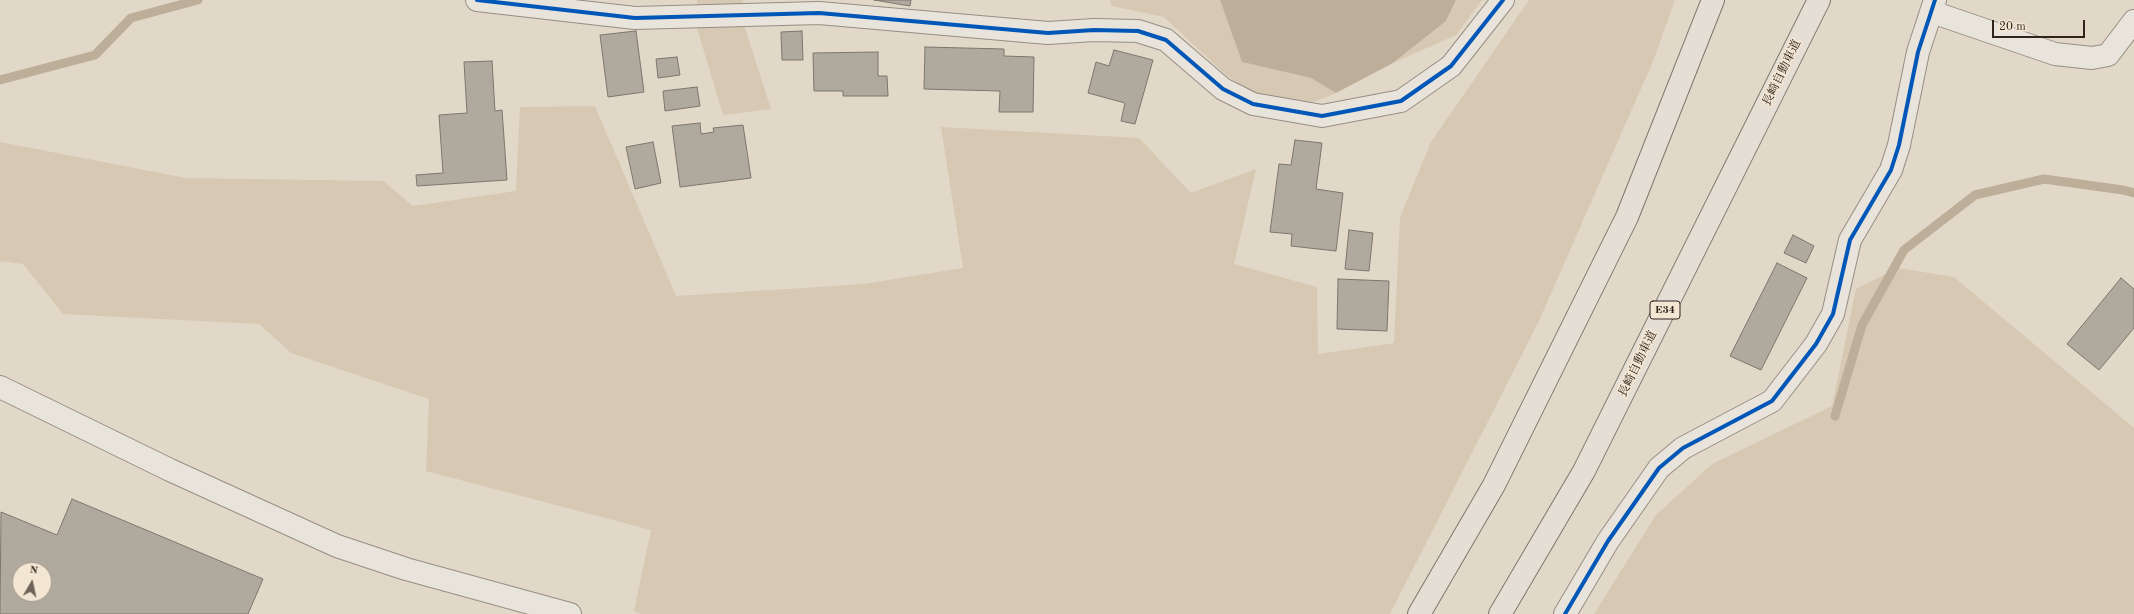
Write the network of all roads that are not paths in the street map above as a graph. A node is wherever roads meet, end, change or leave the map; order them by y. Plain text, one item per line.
1 (477, 0) edge
2 (1503, 0) edge
3 (1713, 0) edge
4 (1819, 0) edge
5 (1933, 6) edge
6 (2134, 21) edge
7 (0, 387) edge
8 (570, 614) edge
9 (1419, 614) edge
10 (1500, 614) edge
11 (1565, 614) edge

1 - 2 street
3 - 9 highway
4 - 10 highway, 長崎自動車道 / E34
5 - 6 street
5 - 11 street
7 - 8 street

